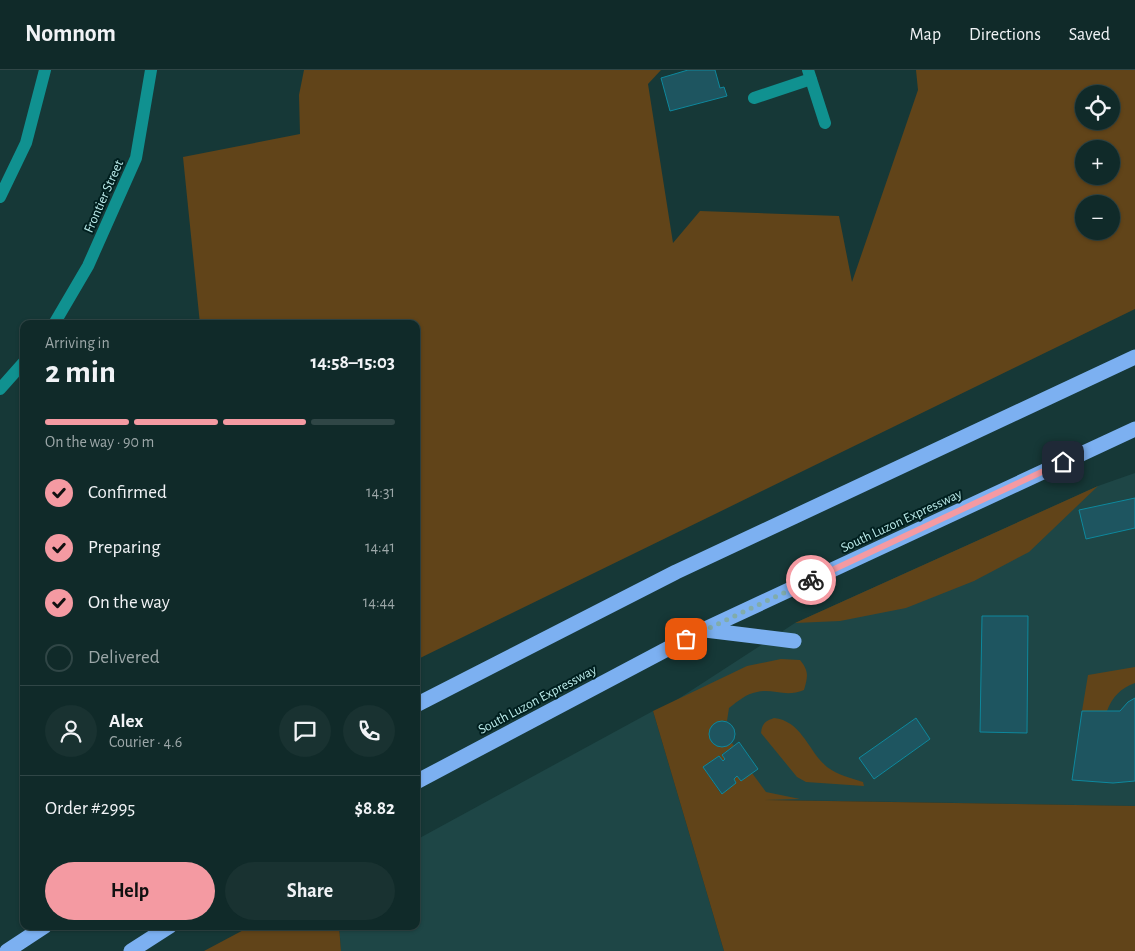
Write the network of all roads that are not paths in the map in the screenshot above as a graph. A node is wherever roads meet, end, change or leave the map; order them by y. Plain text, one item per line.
1 (45, 70) edge
2 (151, 70) edge
3 (809, 74) edge
4 (754, 98) dead end
5 (826, 123) dead end
6 (0, 197) edge
7 (56, 320) edge
8 (1135, 357) edge
9 (20, 366) edge
10 (0, 389) edge
11 (1135, 429) edge
12 (703, 630) junction
13 (794, 641) dead end
14 (420, 703) edge
15 (420, 780) edge
16 (39, 930) edge
17 (164, 930) edge
18 (8, 951) edge
19 (130, 951) edge

1 - 6 street
2 - 7 street, Frontier Street
3 - 4 street
3 - 5 street
8 - 14 highway
9 - 10 street
11 - 12 highway, South Luzon Expressway
12 - 13 highway
12 - 15 highway, South Luzon Expressway
16 - 18 highway
17 - 19 highway

